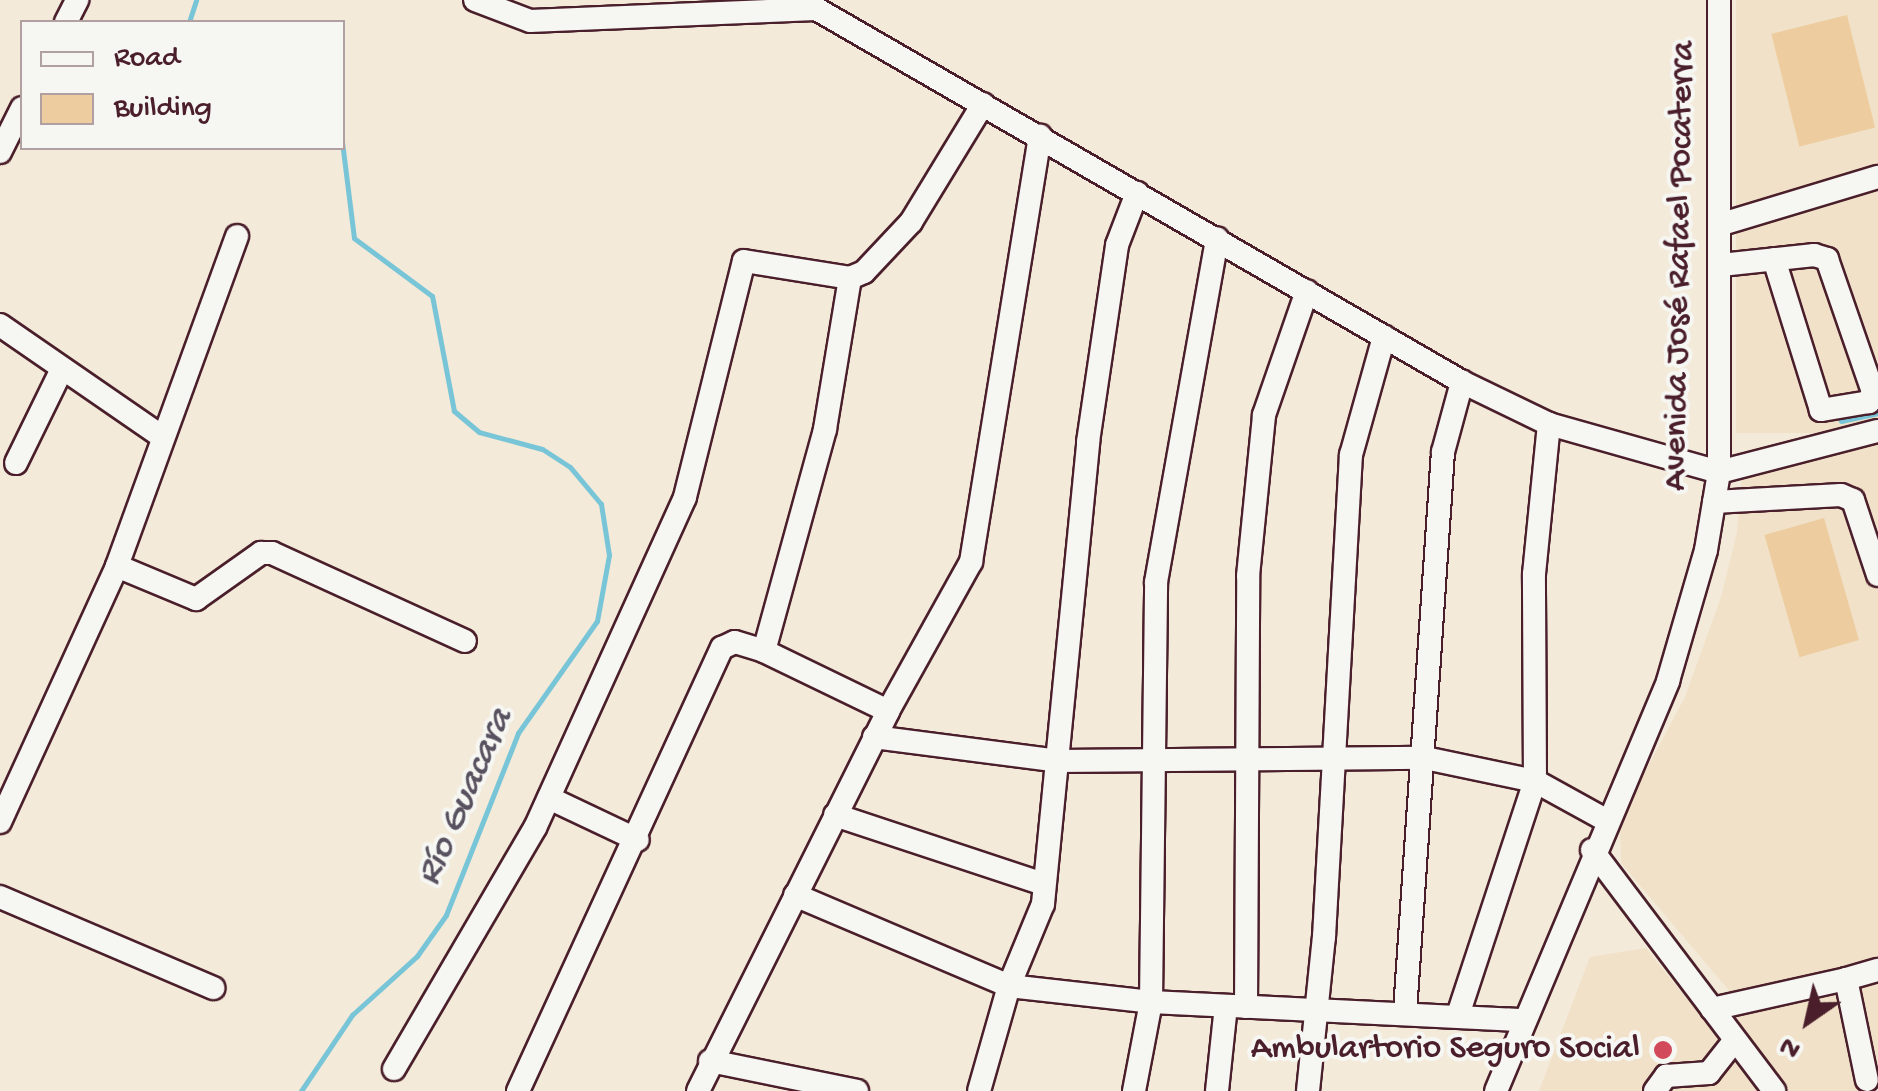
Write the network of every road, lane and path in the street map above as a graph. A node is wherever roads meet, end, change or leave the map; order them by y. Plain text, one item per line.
1 (475, 0) edge
2 (1719, 0) edge
3 (805, 2) edge
4 (984, 104) junction
5 (20, 112) edge
6 (1040, 136) junction
7 (0, 152) edge
8 (1878, 178) edge
9 (1137, 192) junction
10 (1722, 224) junction
11 (236, 236) dead end
12 (1217, 238) junction
13 (1774, 259) junction
14 (1721, 264) junction
15 (850, 278) junction
16 (1307, 291) junction
17 (0, 324) edge
18 (1384, 337) junction
19 (61, 371) junction
20 (1462, 382) junction
21 (1548, 424) junction
22 (1878, 431) edge
23 (160, 436) junction
24 (16, 463) dead end
25 (1719, 472) junction
26 (1714, 502) junction
27 (117, 566) junction
28 (1878, 575) edge
29 (465, 641) dead end
30 (764, 651) junction
31 (888, 711) junction
32 (874, 736) junction
33 (1425, 758) junction
34 (1058, 761) junction
35 (1247, 761) junction
36 (1333, 761) junction
37 (1155, 762) junction
38 (1535, 781) junction
39 (548, 798) junction
40 (835, 815) junction
41 (1606, 820) junction
42 (0, 822) edge
43 (638, 840) junction
44 (1592, 850) junction
45 (1044, 884) junction
46 (795, 895) junction
47 (0, 898) edge
48 (1878, 970) edge
49 (1846, 979) junction
50 (1009, 986) junction
51 (213, 988) dead end
52 (1151, 1002) junction
53 (1236, 1007) junction
54 (1318, 1009) junction
55 (1712, 1010) junction
56 (1405, 1012) junction
57 (1458, 1016) junction
58 (1524, 1020) junction
59 (1735, 1040) junction
60 (710, 1061) junction
61 (394, 1070) dead end
62 (1868, 1080) dead end
63 (1703, 1082) edge
64 (786, 1084) edge
65 (518, 1091) edge
66 (698, 1091) edge
67 (857, 1091) edge
68 (979, 1091) edge
69 (1134, 1091) edge
70 (1217, 1091) edge
71 (1308, 1091) edge
72 (1496, 1091) edge
73 (1656, 1091) edge
74 (1774, 1091) edge

1 - 3 street
2 - 10 street, Avenida José Rafael Pocaterra
3 - 4 street
4 - 6 street
4 - 15 street
5 - 7 street
6 - 9 street
6 - 31 street
8 - 10 street
9 - 12 street
9 - 34 street
10 - 14 street, Avenida José Rafael Pocaterra
11 - 23 street
12 - 16 street
12 - 37 street
13 - 13 street
13 - 14 street
14 - 25 street, Avenida José Rafael Pocaterra
15 - 30 street
15 - 39 street
16 - 18 street
16 - 35 street
17 - 19 street
18 - 20 street
18 - 36 street
19 - 23 street
19 - 24 street
20 - 21 street
20 - 33 street
21 - 25 street
21 - 38 street
22 - 25 street
23 - 27 street
25 - 26 street, Avenida José Rafael Pocaterra
26 - 28 street
26 - 41 street, Avenida José Rafael Pocaterra
27 - 29 street
27 - 42 street
30 - 31 street
30 - 43 street
31 - 32 street
32 - 34 street
32 - 40 street
33 - 36 street
33 - 38 street
33 - 56 street
34 - 37 street
34 - 45 street
35 - 36 street
35 - 37 street
35 - 53 street
36 - 54 street
37 - 52 street
38 - 41 street
38 - 57 street
39 - 43 street
39 - 61 street
40 - 45 street
40 - 46 street
41 - 44 street, Avenida José Rafael Pocaterra
43 - 65 street
44 - 55 street
44 - 58 street, Avenida José Rafael Pocaterra
45 - 50 street
46 - 50 street
46 - 60 street
47 - 51 street
48 - 49 street
49 - 55 street
49 - 62 street
50 - 52 street
50 - 68 street
52 - 53 street
52 - 69 street
53 - 54 street
53 - 70 street
54 - 56 street
54 - 71 street
55 - 59 street
56 - 57 street
57 - 58 street
58 - 72 street, Avenida José Rafael Pocaterra
59 - 63 street
59 - 74 street
60 - 64 street
60 - 66 street
63 - 73 street
64 - 67 street

